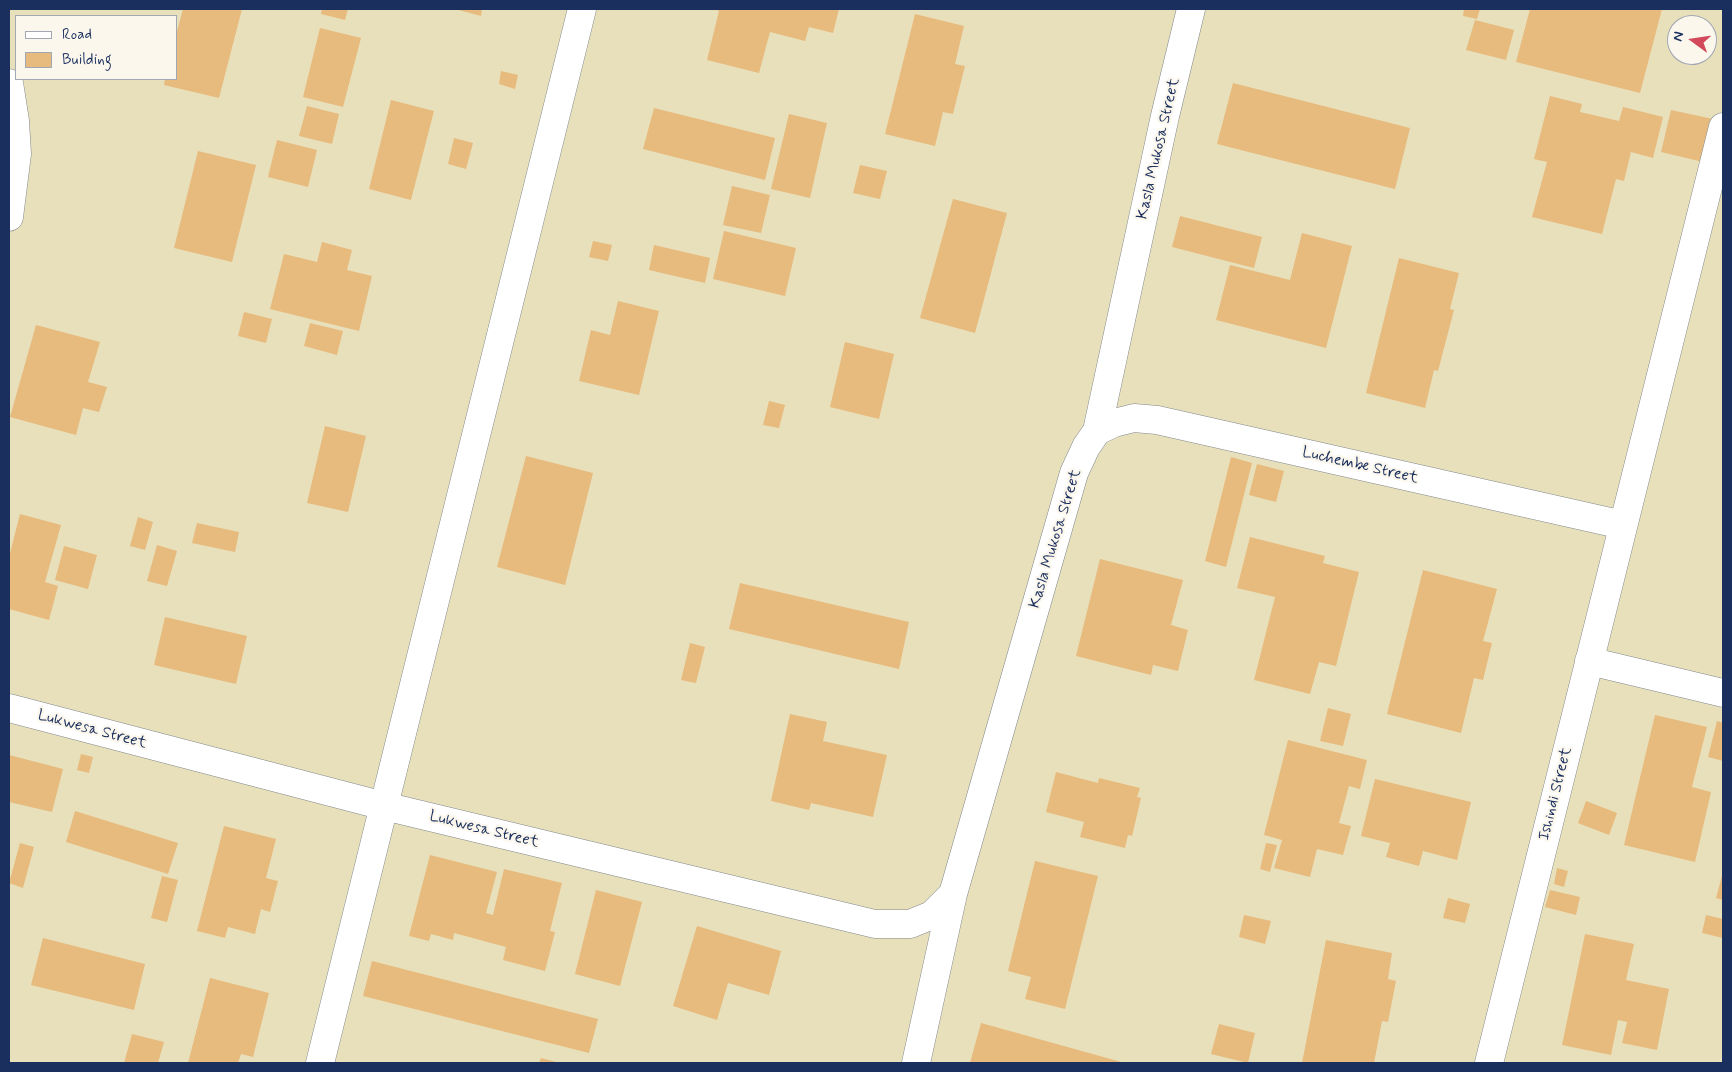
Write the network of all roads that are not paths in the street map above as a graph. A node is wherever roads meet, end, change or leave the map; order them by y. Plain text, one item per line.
1 (582, 9) edge
2 (1191, 9) edge
3 (9, 83) edge
4 (1723, 127) edge
5 (9, 217) edge
6 (1097, 431) junction
7 (1623, 525) junction
8 (1589, 661) junction
9 (1723, 694) edge
10 (9, 708) edge
11 (384, 806) junction
12 (953, 894) junction
13 (320, 1063) edge
14 (916, 1063) edge
15 (1489, 1063) edge

1 - 11 street
2 - 6 street, Kasla Mukosa Street
3 - 5 street
4 - 7 street, Ishindi Street
6 - 7 street, Luchembe Street
6 - 12 street, Kasla Mukosa Street
7 - 8 street, Ishindi Street
8 - 9 street
8 - 15 street, Ishindi Street
10 - 11 street, Lukwesa Street
11 - 12 street, Lukwesa Street
11 - 13 street
12 - 14 street, Kasla Mukosa Street

